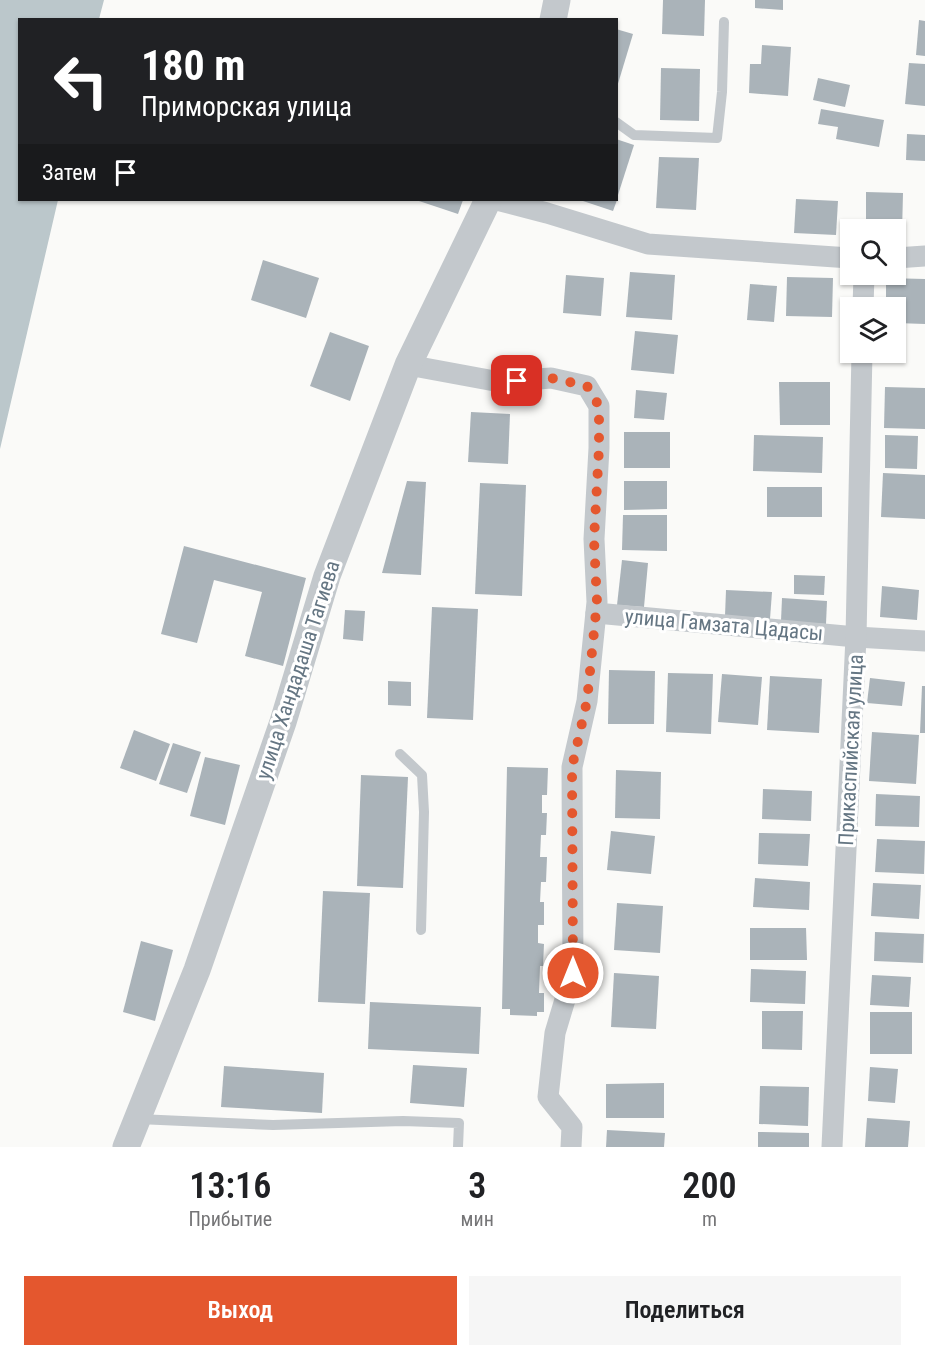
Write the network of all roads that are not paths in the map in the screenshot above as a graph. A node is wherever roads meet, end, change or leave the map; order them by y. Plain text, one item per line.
1 (555, 0) edge
2 (551, 18) edge
3 (723, 22) dead end
4 (618, 123) edge
5 (489, 201) edge
6 (501, 201) edge
7 (925, 256) edge
8 (840, 257) edge
9 (906, 257) edge
10 (862, 363) edge
11 (409, 365) junction
12 (596, 613) junction
13 (856, 637) junction
14 (925, 640) edge
15 (400, 754) dead end
16 (421, 930) dead end
17 (139, 1119) junction
18 (128, 1147) edge
19 (458, 1147) edge
20 (571, 1147) edge
21 (832, 1147) edge

1 - 2 street
3 - 4 lane
5 - 11 street, улица Хандадаша Тагиева
6 - 8 street
7 - 9 street
10 - 13 street, Прикаспийская улица
11 - 12 street
11 - 17 street, улица Хандадаша Тагиева
12 - 13 street, улица Гамзата Цадасы
12 - 20 street
13 - 14 street, улица Гамзата Цадасы
13 - 21 street, Прикаспийская улица
15 - 16 lane
17 - 18 street, улица Хандадаша Тагиева
17 - 19 lane

